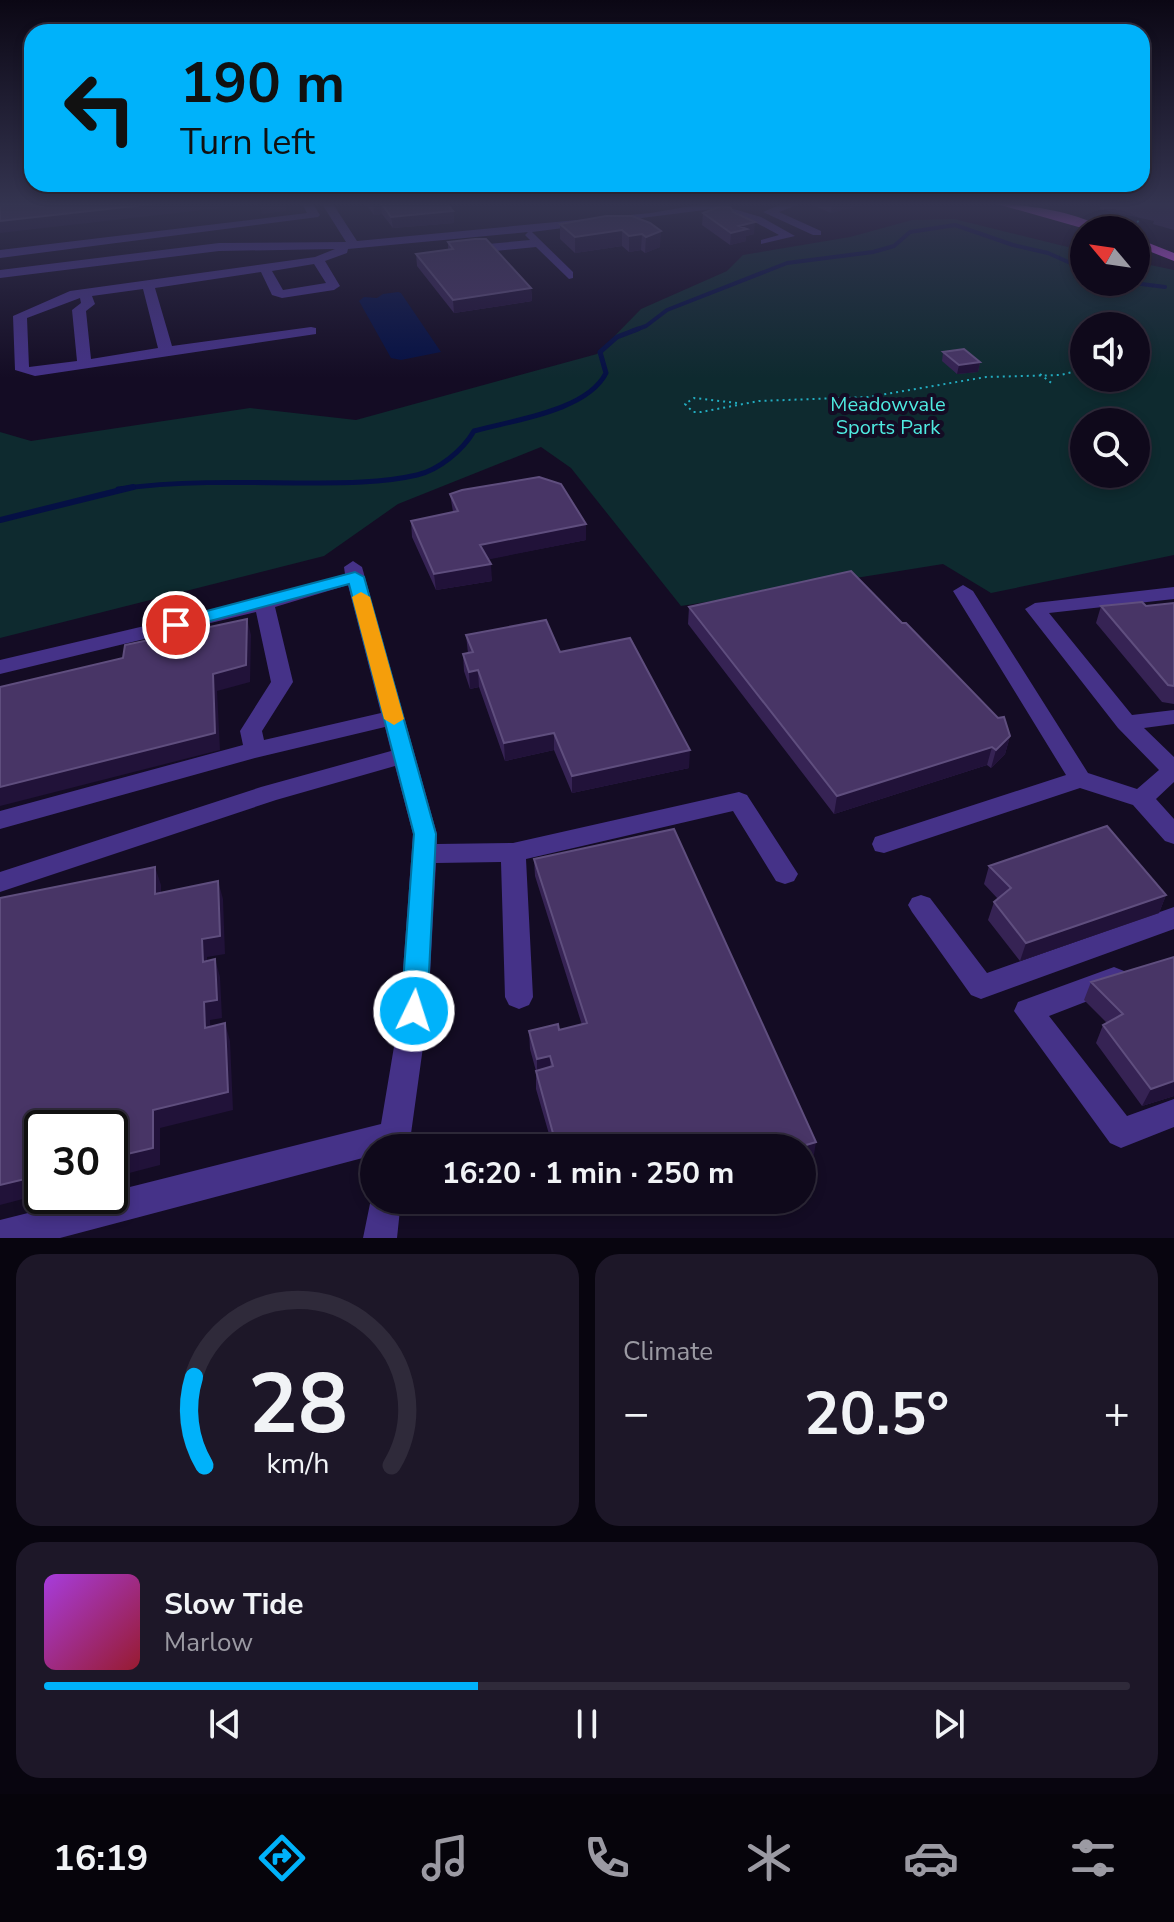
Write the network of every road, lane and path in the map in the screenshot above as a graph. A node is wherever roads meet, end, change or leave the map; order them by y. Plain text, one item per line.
1 (99, 262) edge
2 (172, 262) edge
3 (306, 262) edge
4 (319, 262) edge
5 (556, 262) edge
6 (265, 268) junction
7 (0, 274) edge
8 (569, 275) dead end
9 (148, 285) junction
10 (0, 286) edge
11 (85, 293) junction
12 (311, 331) dead end
13 (166, 351) junction
14 (85, 365) junction
15 (1070, 373) edge
16 (1040, 374) junction
17 (1054, 385) dead end
18 (737, 403) junction
19 (963, 591) dead end
20 (1174, 593) edge
21 (264, 604) junction
22 (0, 667) edge
23 (1174, 717) edge
24 (394, 718) junction
25 (1126, 723) junction
26 (255, 750) junction
27 (404, 755) junction
28 (1173, 769) edge
29 (1080, 779) junction
30 (1141, 799) junction
31 (0, 820) edge
32 (1174, 835) edge
33 (884, 844) dead end
34 (513, 852) junction
35 (424, 854) junction
36 (785, 874) dead end
37 (0, 882) edge
38 (921, 905) dead end
39 (1174, 918) edge
40 (1145, 968) edge
41 (519, 997) dead end
42 (1174, 1113) edge
43 (395, 1134) edge
44 (360, 1149) edge
45 (383, 1214) edge
46 (0, 1237) edge
47 (380, 1238) edge

1 - 7 street
2 - 10 street
3 - 6 street
4 - 6 street
5 - 8 street
6 - 9 street
9 - 11 street
9 - 13 street
11 - 14 street
11 - 14 street
12 - 13 street
13 - 14 street
15 - 16 path
16 - 17 path
16 - 18 path
18 - 18 path
19 - 29 street
20 - 25 street
21 - 22 street
21 - 24 street
21 - 26 street
23 - 25 street
24 - 26 street
24 - 27 street
25 - 28 street
26 - 31 street
27 - 35 street
27 - 37 street
28 - 30 street
29 - 30 street
29 - 33 street
30 - 32 street
34 - 35 street
34 - 36 street
34 - 41 street
35 - 43 street
38 - 39 street
40 - 42 street
44 - 46 street
45 - 47 street

